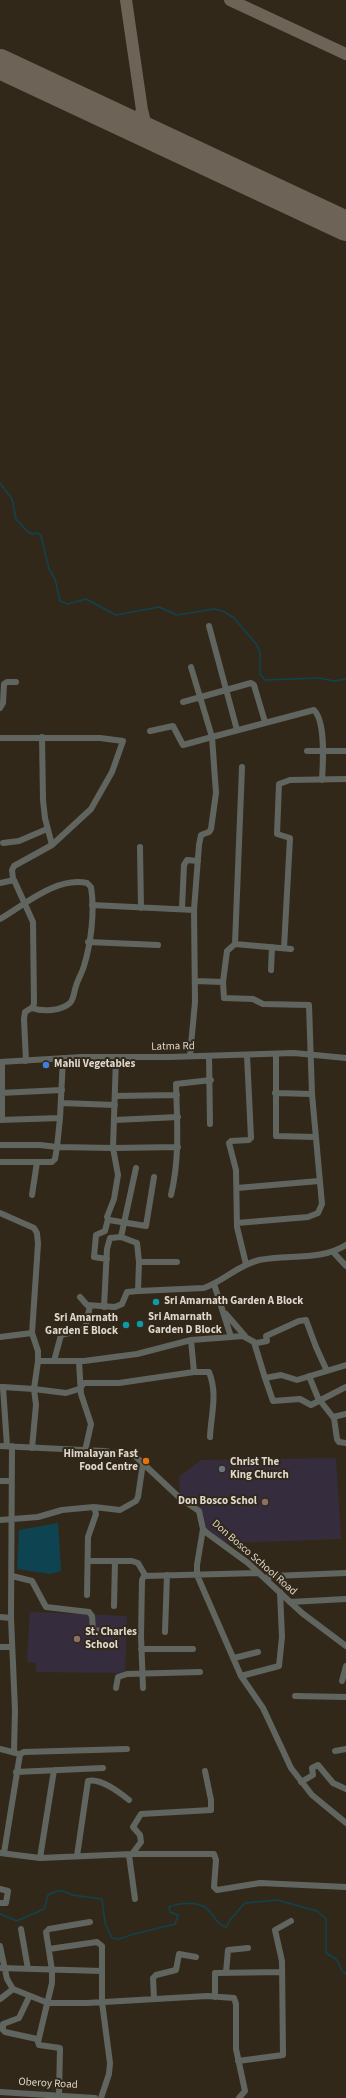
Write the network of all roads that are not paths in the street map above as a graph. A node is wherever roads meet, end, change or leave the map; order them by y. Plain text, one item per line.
1 (209, 626) dead end
2 (191, 667) dead end
3 (16, 682) dead end
4 (226, 690) junction
5 (200, 696) junction
6 (182, 702) dead end
7 (0, 708) edge
8 (264, 722) junction
9 (237, 730) junction
10 (150, 731) dead end
11 (42, 737) junction
12 (212, 737) junction
13 (0, 738) edge
14 (307, 751) dead end
15 (323, 751) junction
16 (346, 751) edge
17 (242, 767) dead end
18 (346, 779) edge
19 (322, 780) junction
20 (47, 829) junction
21 (3, 843) dead end
22 (52, 845) junction
23 (140, 847) dead end
24 (198, 861) junction
25 (13, 879) junction
26 (0, 883) edge
27 (24, 902) junction
28 (92, 906) junction
29 (141, 908) junction
30 (182, 908) junction
31 (194, 910) junction
32 (0, 919) edge
33 (88, 942) junction
34 (235, 944) junction
35 (158, 945) dead end
36 (272, 947) junction
37 (271, 970) dead end
38 (195, 981) junction
39 (223, 982) junction
40 (32, 1008) junction
41 (276, 1054) junction
42 (246, 1055) junction
43 (312, 1055) junction
44 (190, 1056) junction
45 (209, 1056) junction
46 (63, 1058) junction
47 (116, 1058) junction
48 (346, 1058) edge
49 (26, 1061) junction
50 (1, 1062) edge
51 (211, 1080) junction
52 (62, 1090) junction
53 (1, 1093) edge
54 (275, 1093) junction
55 (312, 1094) junction
56 (177, 1095) junction
57 (116, 1096) junction
58 (61, 1103) junction
59 (115, 1105) junction
60 (178, 1117) junction
61 (60, 1118) junction
62 (1, 1120) edge
63 (114, 1120) junction
64 (210, 1124) dead end
65 (315, 1137) junction
66 (0, 1145) edge
67 (57, 1147) junction
68 (178, 1147) junction
69 (113, 1148) junction
70 (0, 1162) edge
71 (38, 1162) junction
72 (136, 1168) dead end
73 (154, 1177) dead end
74 (319, 1181) junction
75 (237, 1188) junction
76 (32, 1195) dead end
77 (171, 1195) dead end
78 (0, 1213) edge
79 (108, 1219) junction
80 (124, 1223) junction
81 (236, 1223) junction
82 (122, 1237) junction
83 (346, 1245) edge
84 (334, 1253) junction
85 (107, 1259) junction
86 (139, 1262) junction
87 (177, 1262) dead end
88 (246, 1264) junction
89 (346, 1266) edge
90 (214, 1284) junction
91 (138, 1291) junction
92 (80, 1297) dead end
93 (90, 1306) junction
94 (104, 1307) junction
95 (225, 1316) junction
96 (32, 1333) junction
97 (0, 1336) edge
98 (245, 1336) junction
99 (231, 1337) junction
100 (191, 1340) junction
101 (254, 1342) junction
102 (38, 1361) junction
103 (54, 1361) junction
104 (79, 1362) junction
105 (346, 1364) edge
106 (327, 1371) junction
107 (194, 1372) junction
108 (309, 1376) junction
109 (265, 1378) junction
110 (81, 1386) junction
111 (2, 1387) edge
112 (346, 1387) edge
113 (34, 1388) junction
114 (320, 1401) junction
115 (344, 1417) edge
116 (334, 1418) junction
117 (210, 1437) dead end
118 (346, 1442) edge
119 (0, 1446) edge
120 (9, 1446) junction
121 (32, 1448) junction
122 (85, 1451) junction
123 (143, 1462) junction
124 (0, 1481) edge
125 (11, 1481) junction
126 (94, 1507) junction
127 (11, 1519) junction
128 (0, 1520) edge
129 (203, 1528) junction
130 (89, 1561) junction
131 (115, 1561) junction
132 (259, 1573) junction
133 (346, 1573) edge
134 (167, 1575) junction
135 (198, 1575) junction
136 (12, 1576) junction
137 (145, 1576) junction
138 (265, 1578) junction
139 (280, 1592) junction
140 (87, 1595) dead end
141 (346, 1599) edge
142 (290, 1602) junction
143 (114, 1606) dead end
144 (0, 1617) edge
145 (11, 1618) junction
146 (110, 1632) dead end
147 (165, 1632) dead end
148 (346, 1646) edge
149 (0, 1647) edge
150 (12, 1647) junction
151 (141, 1649) junction
152 (193, 1649) dead end
153 (258, 1652) dead end
154 (234, 1658) junction
155 (346, 1666) edge
156 (200, 1672) dead end
157 (142, 1673) junction
158 (241, 1676) junction
159 (342, 1680) dead end
160 (116, 1688) dead end
161 (143, 1688) dead end
162 (295, 1696) dead end
163 (346, 1697) edge
164 (0, 1748) edge
165 (127, 1749) dead end
166 (346, 1749) edge
167 (335, 1751) dead end
168 (17, 1753) junction
169 (103, 1768) dead end
170 (54, 1770) junction
171 (205, 1771) dead end
172 (16, 1772) junction
173 (301, 1782) junction
174 (346, 1789) edge
175 (129, 1800) dead end
176 (346, 1823) edge
177 (2, 1853) edge
178 (130, 1854) junction
179 (78, 1856) junction
180 (40, 1858) junction
181 (346, 1887) edge
182 (0, 1889) edge
183 (135, 1899) dead end
184 (0, 1903) edge
185 (291, 1921) dead end
186 (90, 1922) dead end
187 (21, 1929) dead end
188 (0, 1946) edge
189 (248, 1948) dead end
190 (49, 1949) junction
191 (196, 1957) dead end
192 (2, 1968) edge
193 (28, 1970) junction
194 (52, 1970) junction
195 (102, 1971) junction
196 (282, 1972) junction
197 (226, 1973) junction
198 (13, 1989) junction
199 (29, 1997) junction
200 (215, 1997) junction
201 (0, 1999) edge
202 (154, 1999) junction
203 (102, 2002) junction
204 (48, 2003) junction
205 (38, 2039) junction
206 (238, 2061) junction
207 (0, 2092) edge
208 (59, 2095) junction
209 (95, 2098) edge
210 (101, 2098) edge
211 (239, 2098) edge

1 - 4 street
2 - 5 street
3 - 7 street
4 - 5 street
4 - 8 street
4 - 9 street
5 - 6 street
5 - 12 street
8 - 9 street
8 - 15 street
9 - 12 street
10 - 12 street
11 - 13 street
11 - 20 street
11 - 22 street
12 - 24 street
14 - 15 street
15 - 16 street
15 - 19 street
17 - 34 street
18 - 19 street
19 - 36 street
20 - 21 street
20 - 22 street
22 - 25 street
23 - 29 street
24 - 30 street
24 - 31 street
25 - 26 street
25 - 27 street
27 - 28 street
27 - 32 street
27 - 40 street
28 - 29 street
28 - 33 street
29 - 30 street
30 - 31 street
31 - 38 street
33 - 35 street
33 - 40 street
34 - 36 street
34 - 39 street
36 - 37 street
38 - 39 street
38 - 44 street
39 - 43 street
40 - 49 street
41 - 42 street, Latma Rd
41 - 43 street, Latma Rd
41 - 54 street
42 - 45 street, Latma Rd
42 - 75 street
43 - 48 street, Latma Rd
43 - 55 street
44 - 45 street, Latma Rd
44 - 47 street, Latma Rd
45 - 51 street
46 - 47 street, Latma Rd
46 - 49 street, Latma Rd
46 - 52 street
47 - 57 street
49 - 50 street, Latma Rd
50 - 53 street
51 - 56 street
51 - 64 street
52 - 53 street
52 - 58 street
53 - 62 street
54 - 55 street
54 - 65 street
55 - 65 street
56 - 57 street
56 - 60 street
57 - 59 street
58 - 59 street
58 - 61 street
59 - 63 street
60 - 63 street
60 - 68 street
61 - 62 street
61 - 67 street
63 - 69 street
65 - 74 street
66 - 67 street
67 - 69 street
67 - 71 street
68 - 69 street
68 - 77 street
69 - 79 street
70 - 71 street
71 - 76 street
72 - 80 street
73 - 80 street
74 - 75 street
74 - 81 street
75 - 81 street
78 - 96 street
79 - 80 street
79 - 85 street
80 - 82 street
81 - 88 street
82 - 85 street
82 - 86 street
83 - 84 street
84 - 88 street
84 - 89 street
85 - 94 street
86 - 87 street
86 - 91 street
88 - 90 street
90 - 91 street
90 - 95 street
91 - 94 street
92 - 93 street
93 - 94 street
93 - 103 street
95 - 98 street
95 - 99 street
96 - 97 street
96 - 102 street
98 - 99 street
98 - 101 street
99 - 100 street
100 - 104 street
100 - 107 street
101 - 106 street
101 - 109 street
102 - 103 street
102 - 113 street
103 - 104 street
104 - 110 street
105 - 106 street
106 - 108 street
107 - 110 street
107 - 117 street
108 - 109 street
108 - 114 street
109 - 114 street
110 - 113 street
110 - 122 street
111 - 113 street
111 - 120 street
112 - 114 street
113 - 121 street
114 - 116 street
115 - 116 street
116 - 118 street
119 - 120 street, Don Bosco School Road
120 - 121 street, Don Bosco School Road
120 - 125 street
121 - 122 street, Don Bosco School Road
122 - 123 street, Don Bosco School Road
123 - 126 street
123 - 129 street, Don Bosco School Road
124 - 125 street
125 - 127 street
126 - 127 street
126 - 130 street
127 - 128 street
127 - 136 street
129 - 132 street, Don Bosco School Road
129 - 135 street
130 - 131 street
130 - 140 street
131 - 137 street
131 - 143 street
132 - 135 street
132 - 138 street, Don Bosco School Road
133 - 138 street
134 - 135 street
134 - 137 street
134 - 147 street
135 - 154 street
136 - 145 street
136 - 146 street
137 - 151 street
138 - 139 street, Don Bosco School Road
139 - 142 street, Don Bosco School Road
139 - 158 street
141 - 142 street
142 - 148 street, Don Bosco School Road
144 - 145 street
145 - 150 street
149 - 150 street
150 - 168 street
151 - 152 street
151 - 157 street
153 - 154 street
154 - 158 street
155 - 159 street
156 - 157 street
157 - 160 street
157 - 161 street
158 - 173 street
162 - 163 street
164 - 168 street
165 - 168 street
166 - 167 street
168 - 172 street
169 - 170 street
170 - 172 street
170 - 180 street
171 - 178 street
172 - 177 street
173 - 174 street
173 - 176 street
175 - 179 street
177 - 180 street
178 - 179 street
178 - 181 street
178 - 183 street
179 - 180 street
182 - 184 street
185 - 196 street
186 - 190 street
187 - 193 street
188 - 192 street
189 - 197 street
190 - 194 street
190 - 195 street
191 - 202 street
192 - 193 street
192 - 198 street
193 - 194 street
194 - 195 street
194 - 204 street
195 - 203 street
196 - 197 street
196 - 206 street
197 - 200 street
198 - 199 street
198 - 201 street
199 - 204 street
199 - 205 street
200 - 202 street
200 - 206 street
202 - 203 street
203 - 204 street
203 - 210 street
204 - 205 street
205 - 208 street
206 - 211 street
207 - 208 street, Oberoy Road
208 - 209 street, Oberoy Road

